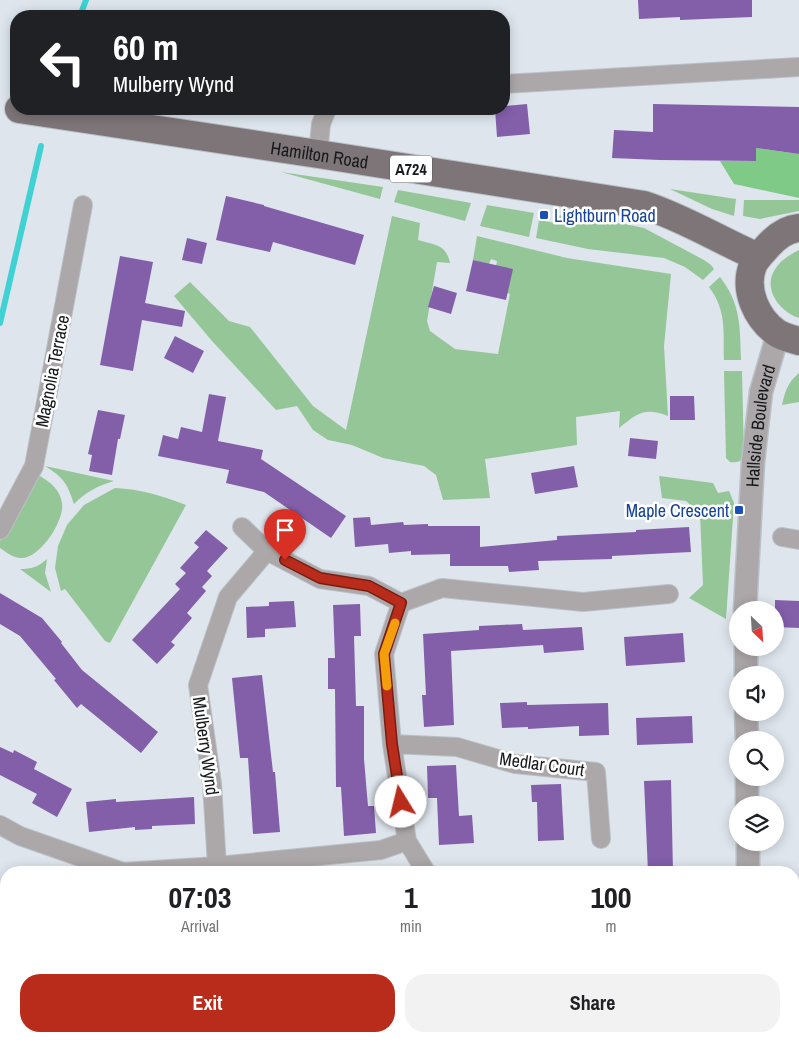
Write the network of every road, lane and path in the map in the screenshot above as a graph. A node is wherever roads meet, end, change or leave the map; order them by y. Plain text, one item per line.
1 (799, 67) edge
2 (510, 84) edge
3 (57, 115) edge
4 (325, 115) edge
5 (318, 154) junction
6 (83, 205) dead end
7 (799, 228) edge
8 (758, 257) junction
9 (788, 337) edge
10 (242, 527) dead end
11 (0, 530) edge
12 (267, 551) junction
13 (669, 594) dead end
14 (746, 601) edge
15 (401, 603) junction
16 (392, 744) junction
17 (0, 825) edge
18 (601, 839) dead end
19 (407, 841) junction
20 (748, 851) edge
21 (106, 866) edge
22 (217, 866) joint
23 (422, 866) edge
24 (748, 866) edge

1 - 2 street
3 - 5 main road, Hamilton Road / A724
4 - 5 street
5 - 8 main road, Hamilton Road / A724
6 - 11 street, Magnolia Terrace
7 - 8 main road
8 - 9 main road
9 - 14 street, Hallside Boulevard
10 - 12 street
12 - 15 street
12 - 22 street, Mulberry Wynd
13 - 15 street
15 - 16 street
16 - 18 street, Medlar Court
16 - 19 street
17 - 21 street
19 - 22 street
19 - 23 street
20 - 24 street

